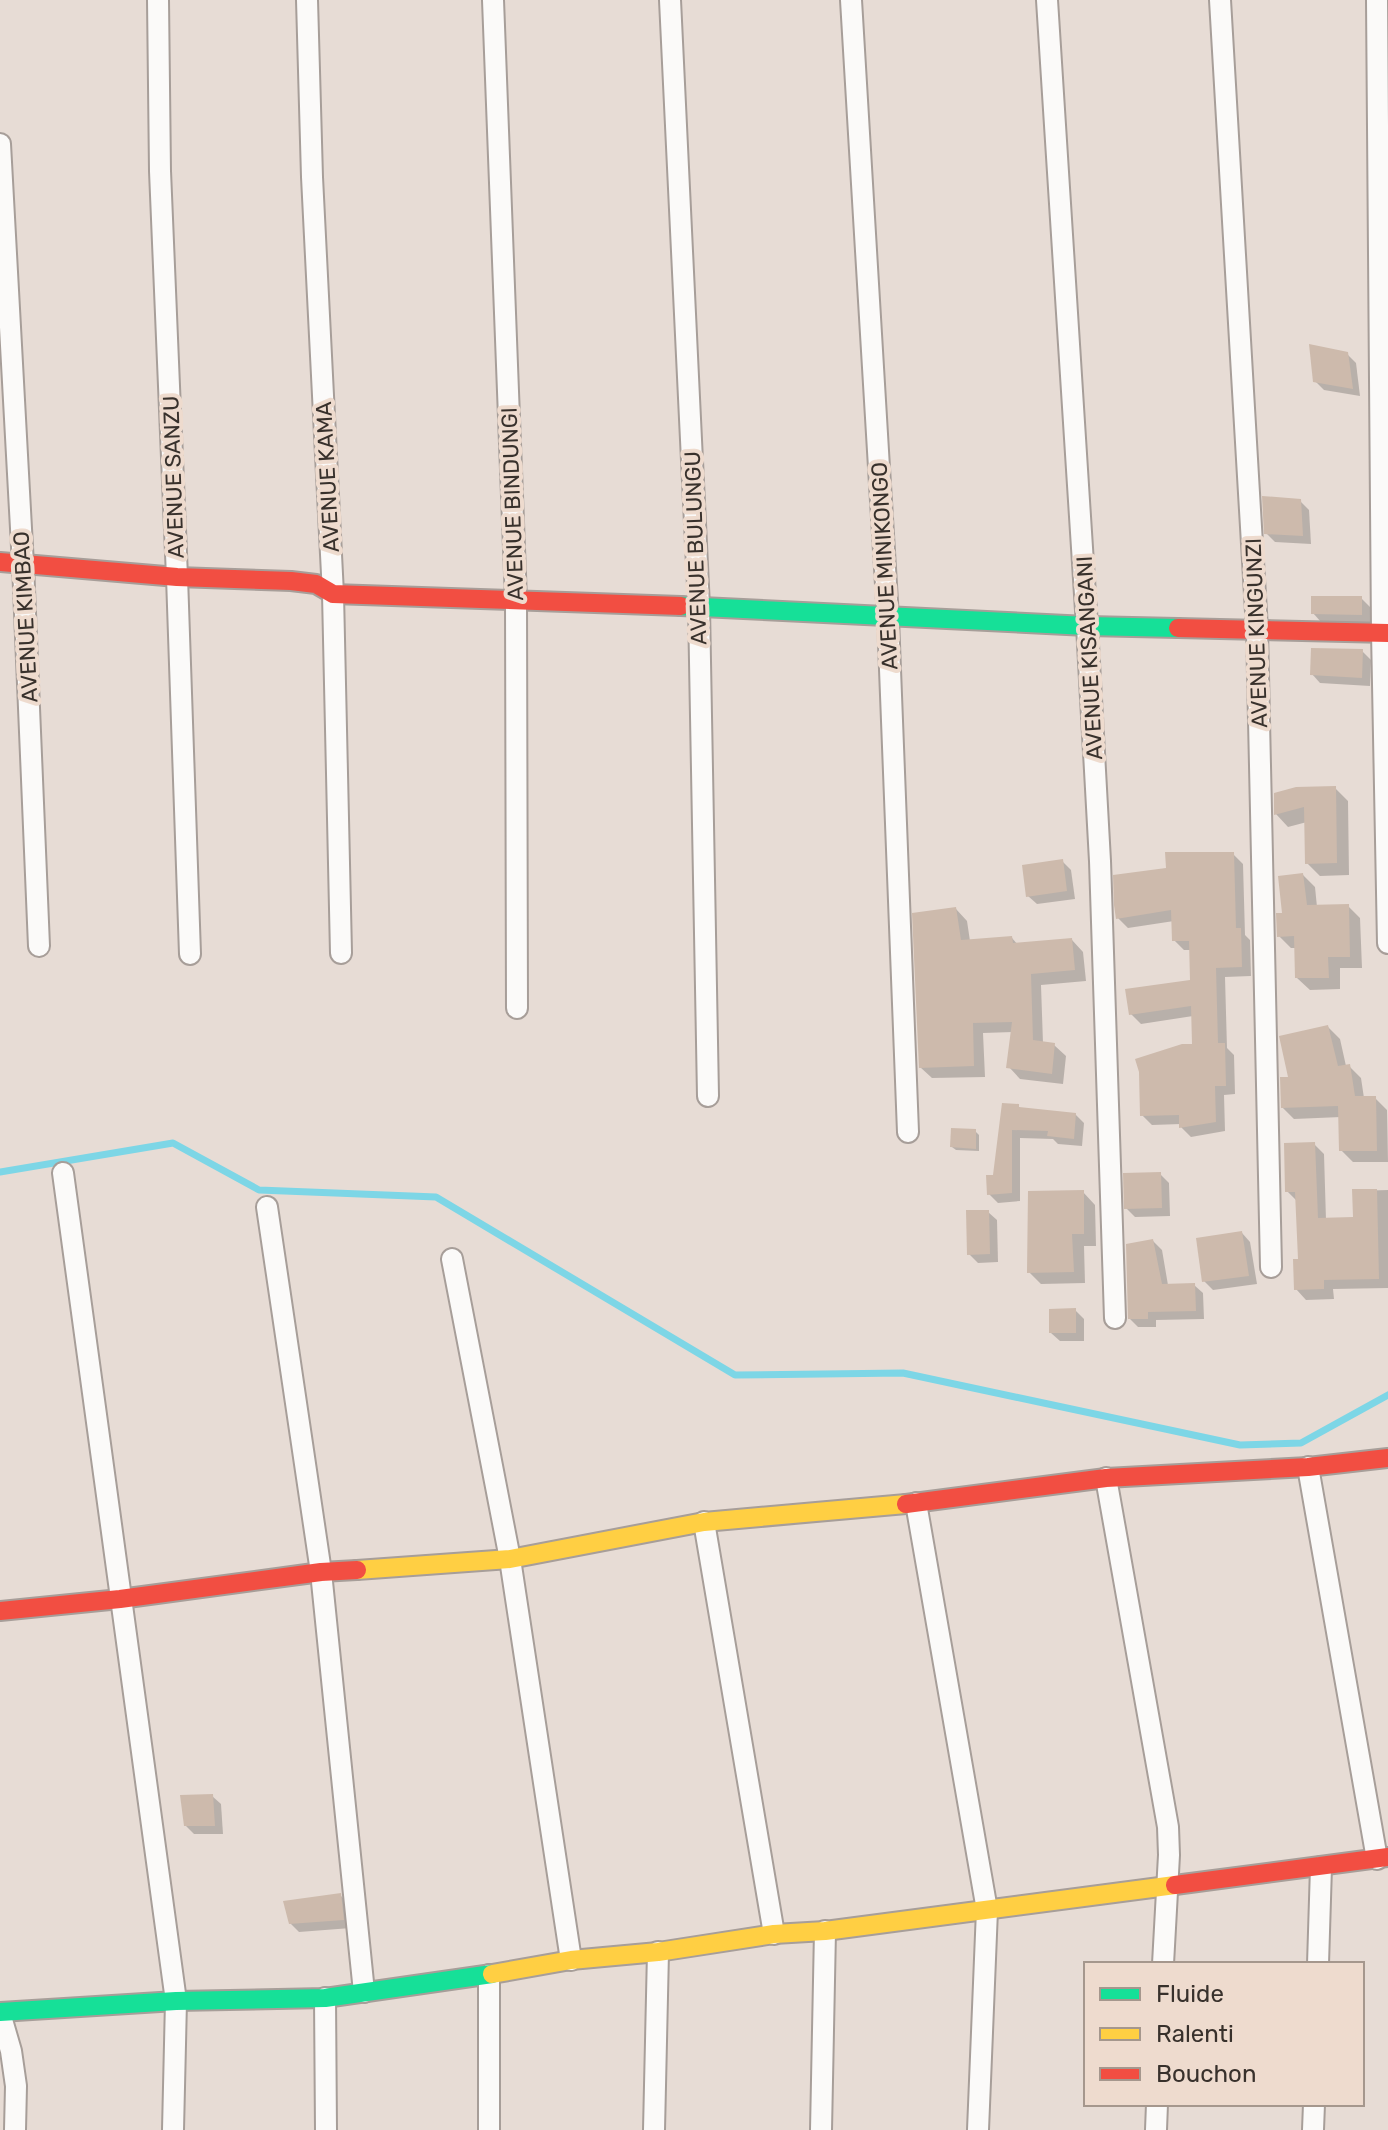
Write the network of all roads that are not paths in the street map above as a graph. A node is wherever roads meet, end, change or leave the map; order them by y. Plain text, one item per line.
1 (158, 0) edge
2 (307, 0) edge
3 (493, 0) edge
4 (670, 0) edge
5 (851, 0) edge
6 (1047, 0) edge
7 (1220, 0) edge
8 (1377, 0) edge
9 (0, 144) edge
10 (0, 562) edge
11 (23, 565) junction
12 (177, 577) junction
13 (333, 594) junction
14 (516, 600) junction
15 (699, 607) junction
16 (888, 618) junction
17 (1087, 626) junction
18 (1257, 629) junction
19 (1385, 632) edge
20 (1388, 943) edge
21 (39, 946) dead end
22 (341, 953) dead end
23 (190, 954) dead end
24 (517, 1008) dead end
25 (708, 1096) dead end
26 (908, 1132) dead end
27 (63, 1173) dead end
28 (267, 1207) dead end
29 (452, 1259) dead end
30 (1271, 1267) dead end
31 (1115, 1318) dead end
32 (1388, 1458) edge
33 (1308, 1467) junction
34 (1106, 1478) junction
35 (916, 1503) junction
36 (704, 1522) junction
37 (510, 1559) junction
38 (321, 1572) junction
39 (120, 1599) junction
40 (0, 1611) edge
41 (1383, 1858) edge
42 (1321, 1867) junction
43 (1166, 1887) junction
44 (987, 1910) junction
45 (825, 1931) junction
46 (774, 1934) junction
47 (658, 1952) junction
48 (571, 1960) junction
49 (1163, 1962) edge
50 (1318, 1962) edge
51 (489, 1975) junction
52 (364, 1992) junction
53 (325, 1998) junction
54 (176, 2001) junction
55 (0, 2013) edge
56 (1157, 2106) edge
57 (1314, 2106) edge
58 (15, 2130) edge
59 (173, 2130) edge
60 (326, 2130) edge
61 (489, 2130) edge
62 (654, 2130) edge
63 (821, 2130) edge
64 (978, 2130) edge
65 (1156, 2130) edge
66 (1313, 2130) edge

1 - 12 street, AVENUE SANZU
2 - 13 street, AVENUE KAMA
3 - 14 street, AVENUE BINDUNGI
4 - 15 street, AVENUE BULUNGU
5 - 16 street, AVENUE MINIKONGO
6 - 17 street, AVENUE KISANGANI
7 - 18 street, AVENUE KINGUNZI
8 - 19 street
9 - 11 street, AVENUE KIMBAO
10 - 11 street
11 - 12 street
11 - 21 street, AVENUE KIMBAO
12 - 13 street
12 - 23 street, AVENUE SANZU
13 - 14 street
13 - 22 street, AVENUE KAMA
14 - 15 street
14 - 24 street, AVENUE BINDUNGI
15 - 16 street
15 - 25 street, AVENUE BULUNGU
16 - 17 street
16 - 26 street, AVENUE MINIKONGO
17 - 18 street
17 - 31 street, AVENUE KISANGANI
18 - 19 street
18 - 30 street, AVENUE KINGUNZI
19 - 20 street
27 - 39 street
28 - 38 street
29 - 37 street
32 - 33 street
33 - 34 street
33 - 41 street
34 - 35 street
34 - 43 street
35 - 36 street
35 - 44 street
36 - 37 street
36 - 46 street
37 - 38 street
37 - 48 street
38 - 39 street
38 - 52 street
39 - 40 street
39 - 54 street
41 - 42 street
42 - 43 street
42 - 50 street
43 - 44 street
43 - 49 street
44 - 45 street
44 - 64 street
45 - 46 street
45 - 63 street
46 - 47 street
47 - 48 street
47 - 62 street
48 - 51 street
51 - 52 street
51 - 61 street
52 - 53 street
53 - 54 street
53 - 60 street
54 - 55 street
54 - 59 street
55 - 58 street
56 - 65 street
57 - 66 street

